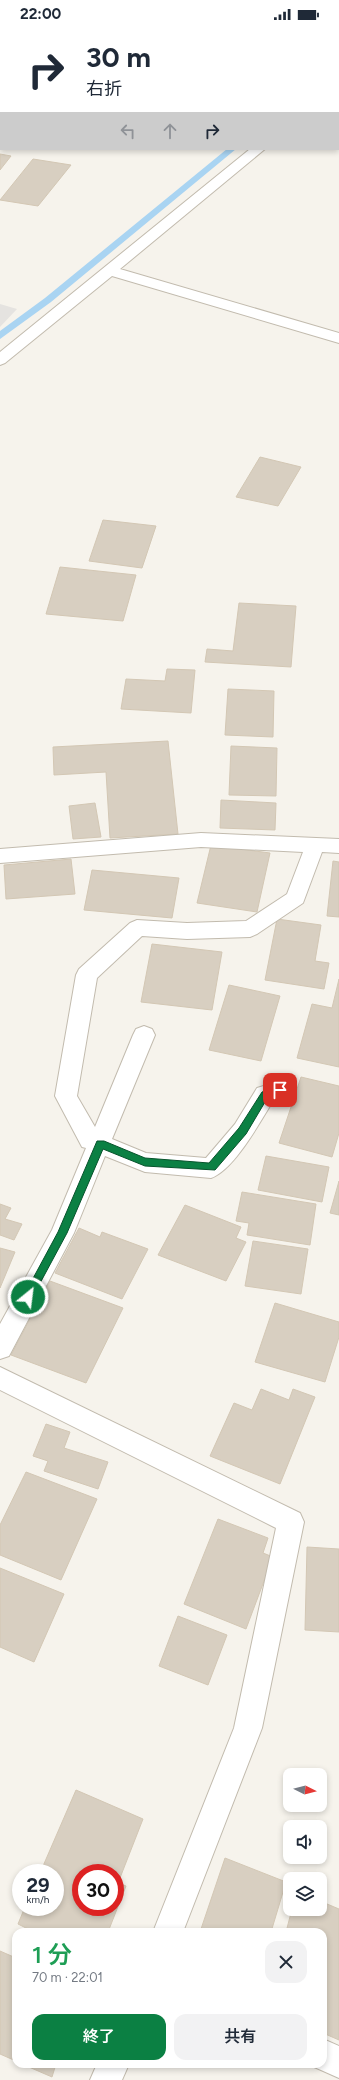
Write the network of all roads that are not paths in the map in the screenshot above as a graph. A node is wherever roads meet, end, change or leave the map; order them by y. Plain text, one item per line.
1 (257, 150) edge
2 (110, 271) junction
3 (339, 338) edge
4 (0, 360) edge
5 (315, 845) junction
6 (339, 846) edge
7 (0, 856) edge
8 (144, 1035) dead end
9 (280, 1090) dead end
10 (101, 1144) junction
11 (0, 1348) edge
12 (0, 1378) edge
13 (170, 1928) edge
14 (327, 2057) edge
15 (339, 2062) edge
16 (111, 2068) edge
17 (106, 2080) edge

1 - 2 street
2 - 3 street
2 - 4 street
5 - 6 street
5 - 7 street
5 - 10 street
8 - 10 street
9 - 10 street
10 - 11 street
12 - 13 street
14 - 15 street
16 - 17 street

